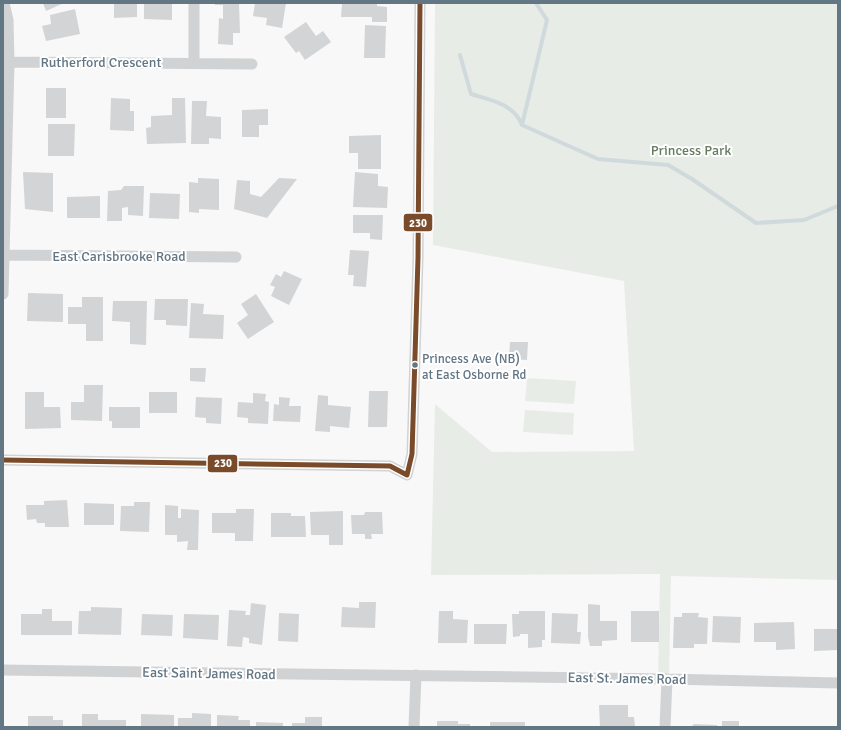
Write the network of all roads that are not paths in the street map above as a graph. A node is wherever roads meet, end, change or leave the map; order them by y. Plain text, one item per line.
1 (4, 3) edge
2 (194, 3) edge
3 (420, 3) edge
4 (9, 62) junction
5 (194, 62) junction
6 (252, 64) dead end
7 (3, 255) edge
8 (236, 257) dead end
9 (3, 294) edge
10 (3, 460) edge
11 (3, 670) edge
12 (416, 675) junction
13 (667, 679) junction
14 (838, 683) edge
15 (414, 727) edge
16 (665, 727) edge

1 - 4 street
2 - 5 street
3 - 10 street
4 - 5 street, Rutherford Crescent
4 - 7 street
5 - 6 street, Rutherford Crescent
7 - 8 street, East Carisbrooke Road
7 - 9 street
11 - 12 street, East Saint James Road
12 - 13 street, East St. James Road
12 - 15 street
13 - 14 street, East St. James Road
13 - 16 street

